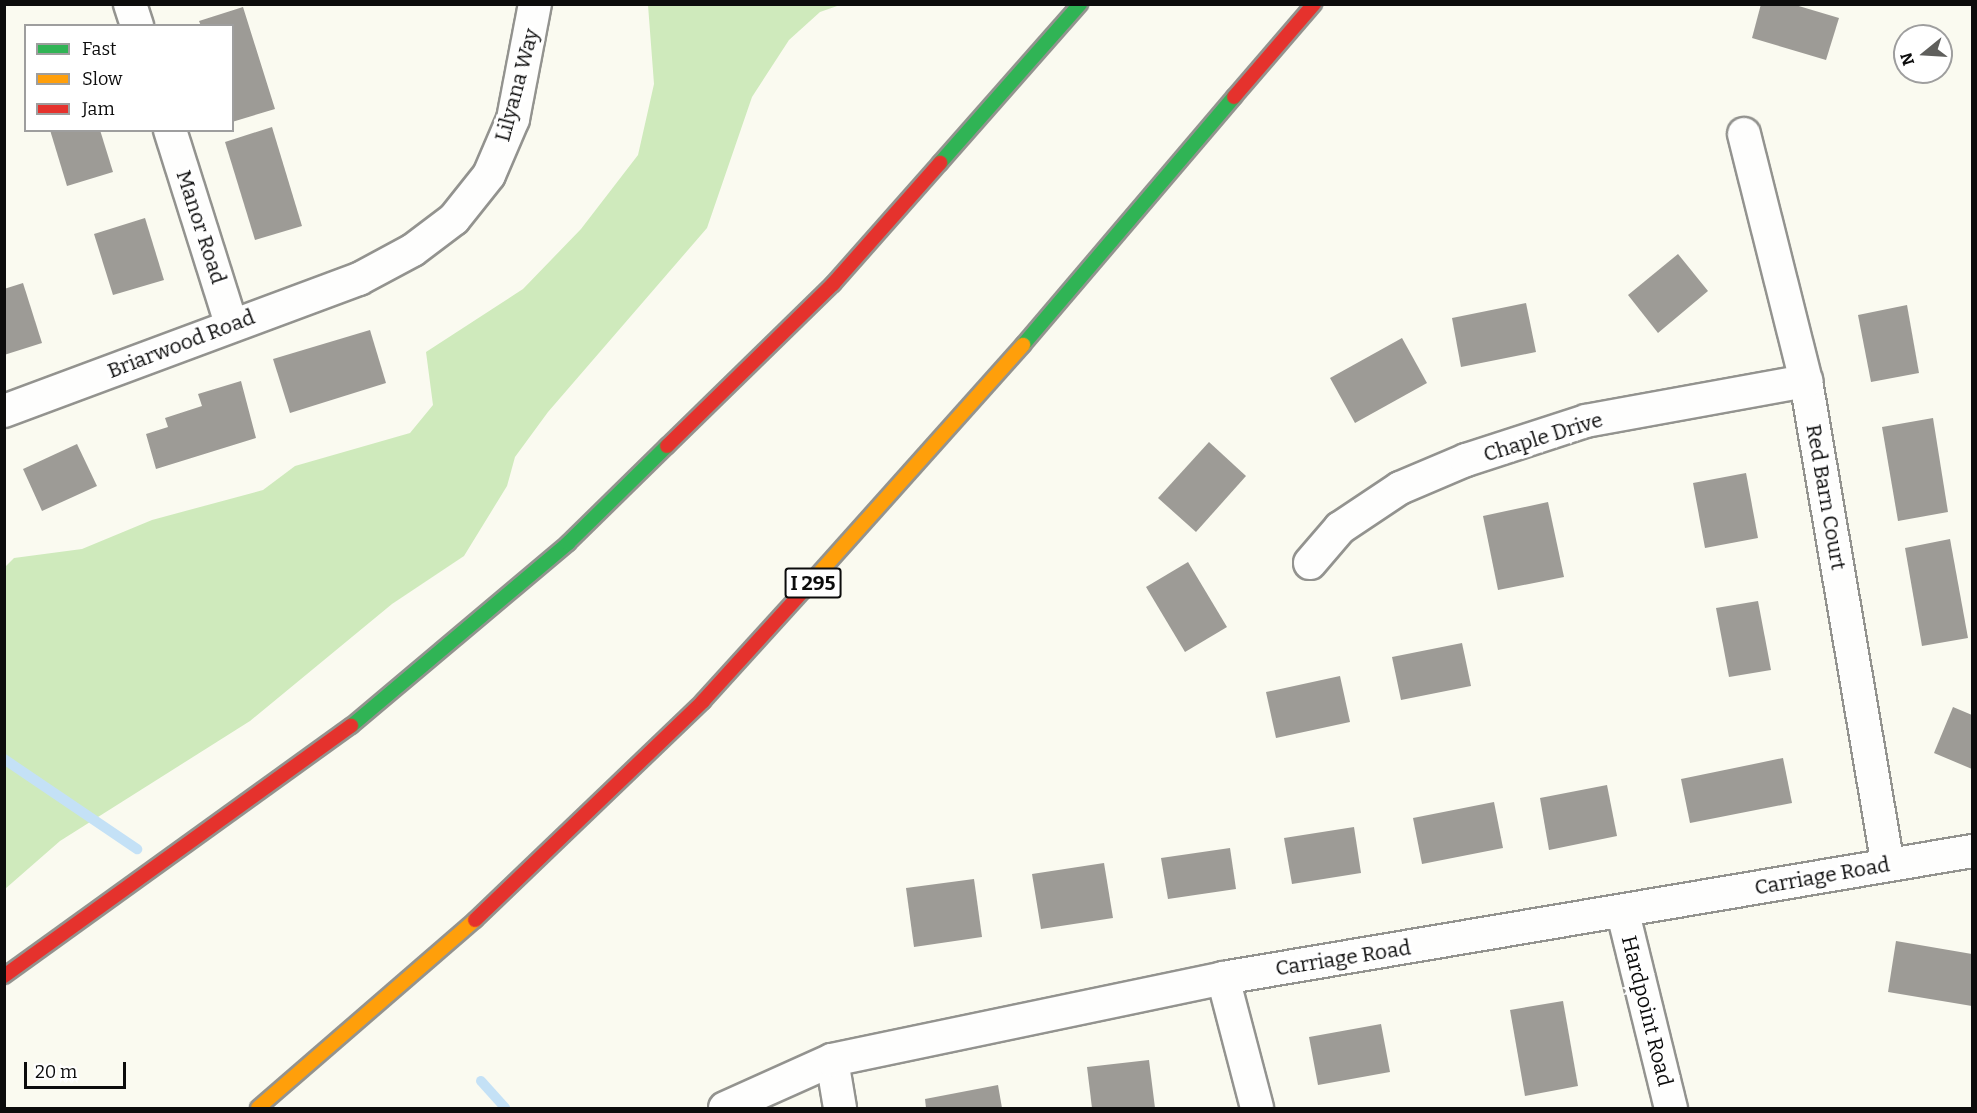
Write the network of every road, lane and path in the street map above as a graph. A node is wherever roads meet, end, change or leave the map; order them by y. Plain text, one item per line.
1 (130, 4) edge
2 (535, 4) edge
3 (1080, 4) edge
4 (1314, 4) edge
5 (136, 24) edge
6 (171, 132) edge
7 (1744, 134) dead end
8 (359, 279) joint
9 (231, 324) junction
10 (1806, 381) junction
11 (4, 411) edge
12 (1310, 562) dead end
13 (1972, 851) edge
14 (1888, 864) junction
15 (1623, 913) junction
16 (4, 976) edge
17 (1223, 978) junction
18 (832, 1060) junction
19 (258, 1108) edge
20 (725, 1108) edge
21 (840, 1108) edge
22 (1257, 1108) edge
23 (1671, 1108) edge

1 - 5 street
2 - 8 street, Lilyana Way
3 - 16 highway
4 - 19 highway, I 295
6 - 9 street, Manor Road
7 - 10 street, Red Barn Court
8 - 9 street, Briarwood Road
9 - 11 street, Briarwood Road
10 - 12 street, Chaple Drive
10 - 14 street, Red Barn Court
13 - 14 street, Carriage Road
14 - 15 street, Carriage Road
15 - 17 street, Carriage Road
15 - 23 street, Hardpoint Road
17 - 18 street, Carriage Road
17 - 22 street
18 - 20 street, Carriage Road
18 - 21 street

